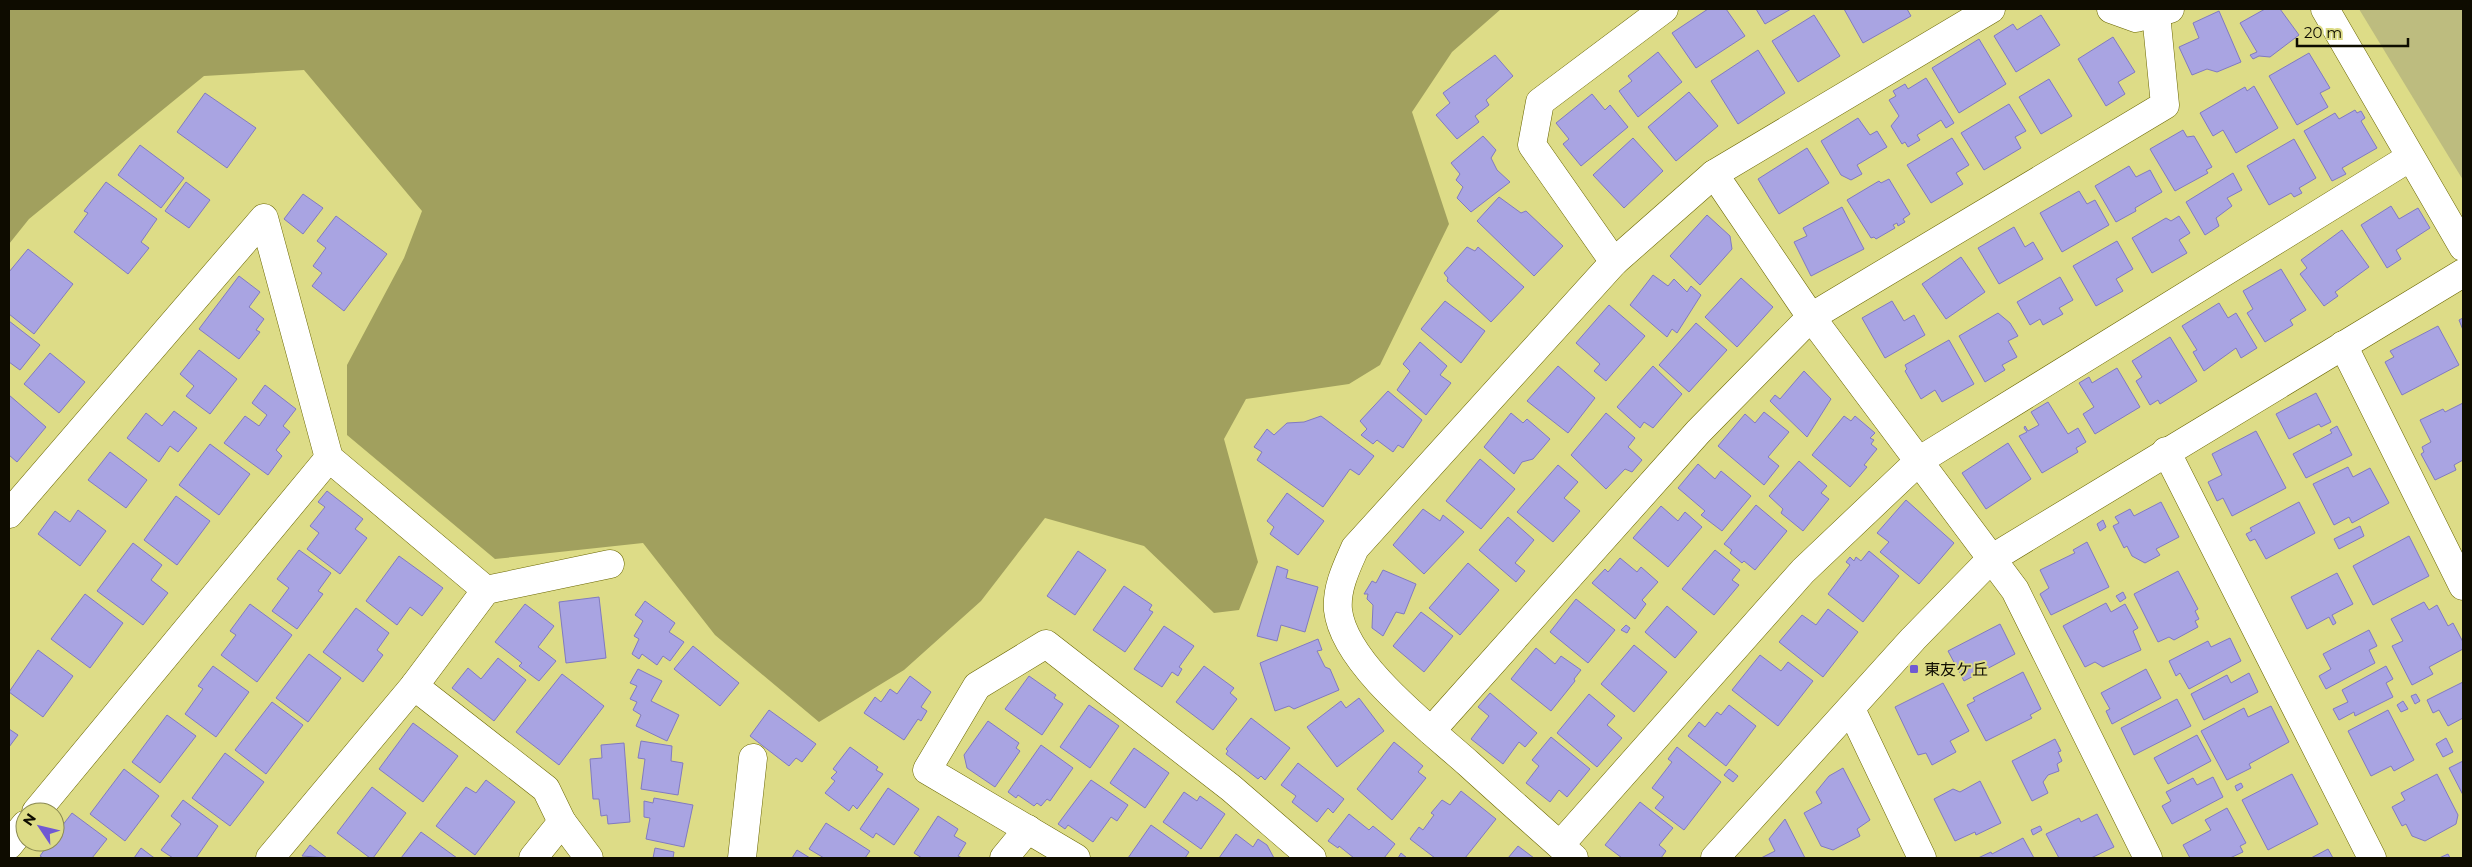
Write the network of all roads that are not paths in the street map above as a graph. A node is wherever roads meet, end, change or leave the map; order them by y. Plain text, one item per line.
1 (1664, 9) edge
2 (1991, 9) edge
3 (2111, 9) edge
4 (2325, 9) edge
5 (2163, 11) edge
6 (2410, 158) junction
7 (1714, 174) junction
8 (2463, 247) edge
9 (1614, 262) junction
10 (2463, 273) edge
11 (1811, 317) junction
12 (2343, 345) junction
13 (2166, 451) junction
14 (329, 458) junction
15 (1920, 460) junction
16 (9, 514) edge
17 (1991, 559) junction
18 (610, 564) dead end
19 (2463, 586) edge
20 (486, 590) junction
21 (414, 686) junction
22 (1851, 709) junction
23 (1431, 731) junction
24 (753, 758) dead end
25 (44, 802) edge
26 (562, 822) junction
27 (1028, 829) junction
28 (1567, 852) edge
29 (270, 858) edge
30 (533, 858) edge
31 (589, 858) edge
32 (742, 858) edge
33 (1004, 858) edge
34 (1076, 858) edge
35 (1312, 858) edge
36 (1715, 858) edge
37 (1922, 858) edge
38 (2148, 858) edge
39 (2372, 858) edge

1 - 9 street
2 - 7 street
3 - 5 street
4 - 6 street
5 - 11 street
6 - 8 street
6 - 15 street
7 - 9 street
7 - 11 street
9 - 23 street
10 - 12 street
11 - 15 street
11 - 23 street
12 - 13 street
12 - 19 street
13 - 17 street
13 - 39 street
14 - 16 street
14 - 20 street
14 - 25 street
15 - 17 street
15 - 28 street
17 - 22 street
17 - 38 street
18 - 20 street
20 - 21 street
21 - 26 street
21 - 29 street
22 - 36 street
22 - 37 street
23 - 28 street
24 - 32 street
26 - 30 street
26 - 31 street
27 - 33 street
27 - 34 street
27 - 35 street

